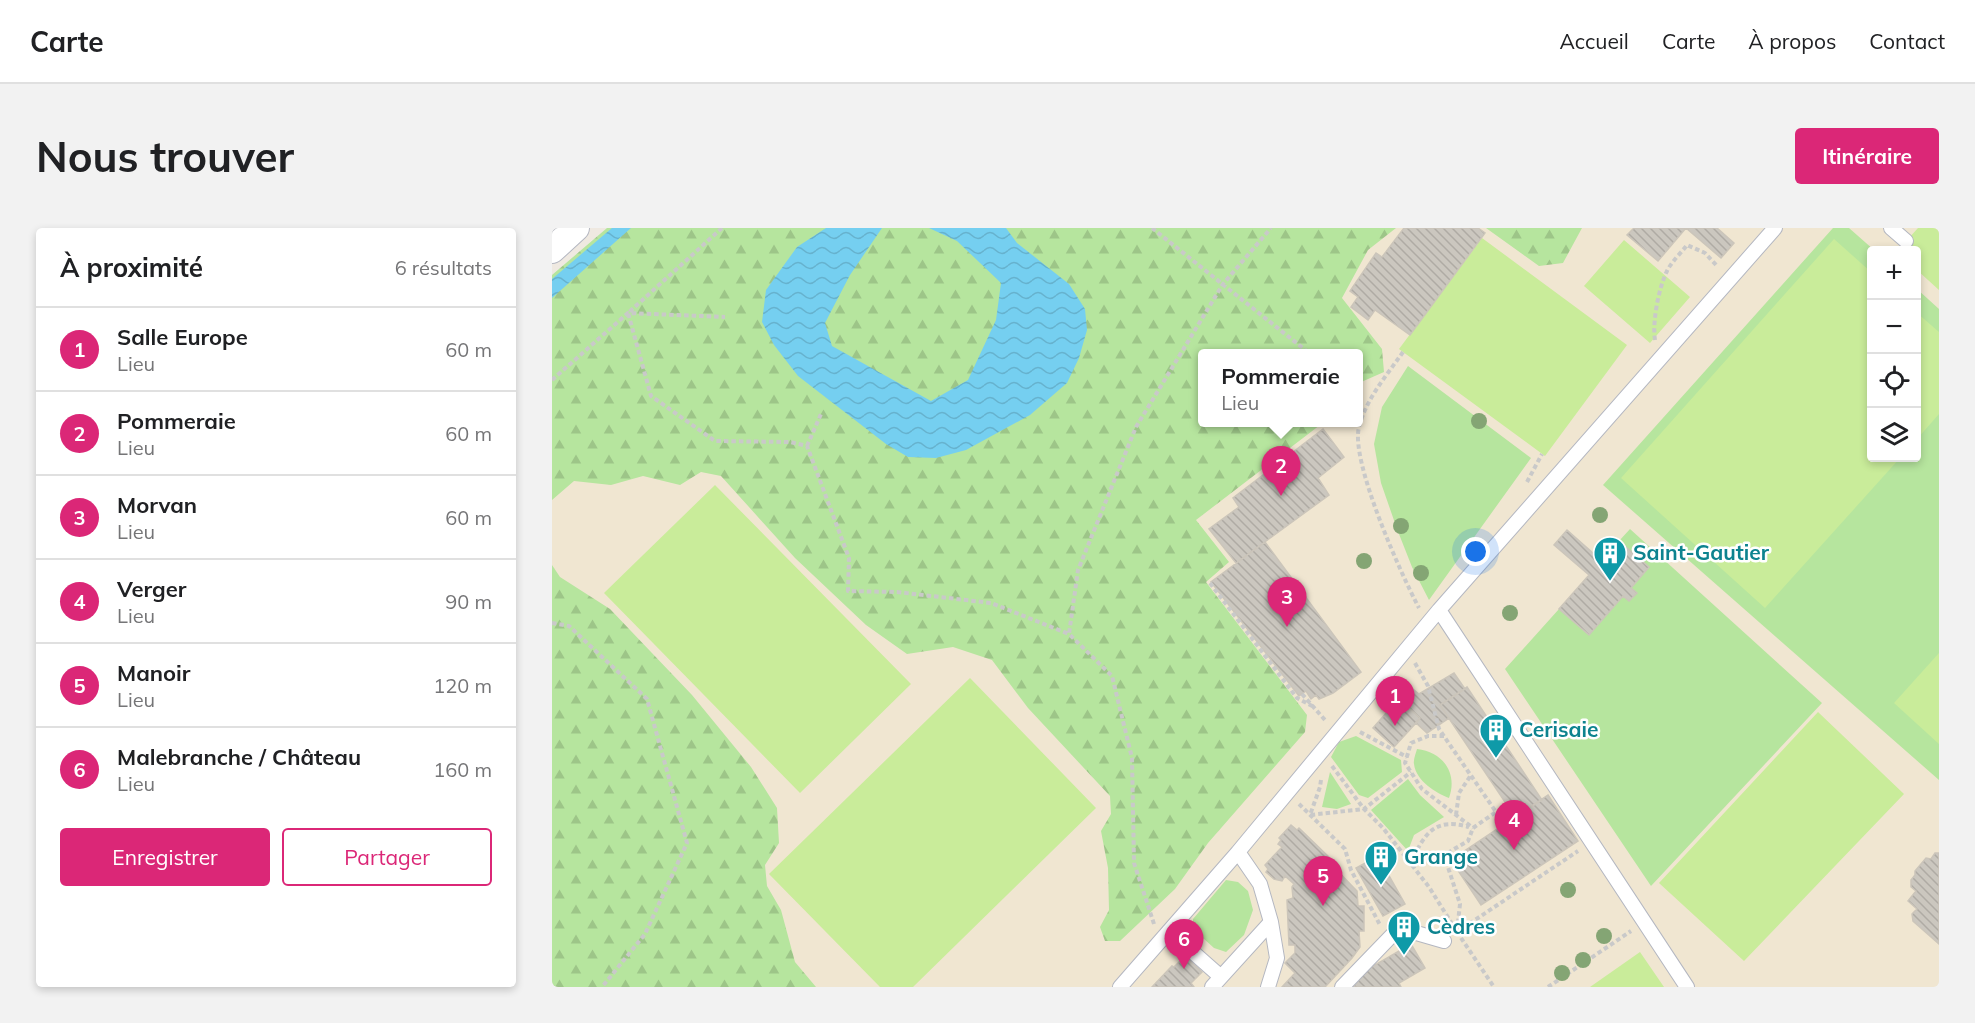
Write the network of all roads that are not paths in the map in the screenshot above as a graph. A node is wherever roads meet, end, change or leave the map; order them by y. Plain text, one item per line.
1 (576, 228) edge
2 (1775, 228) edge
3 (1891, 228) edge
4 (1906, 241) dead end
5 (552, 250) edge
6 (1439, 610) junction
7 (1238, 852) junction
8 (1271, 922) junction
9 (1169, 931) junction
10 (1444, 941) road end
11 (1216, 982) edge
12 (1120, 987) edge
13 (1268, 987) edge
14 (1342, 987) edge
15 (1687, 987) edge

1 - 5 street
2 - 6 lane
3 - 4 lane
6 - 7 lane
6 - 15 lane
7 - 8 lane
7 - 9 lane
8 - 11 lane
8 - 13 lane
9 - 11 lane
9 - 12 lane
10 - 14 lane

